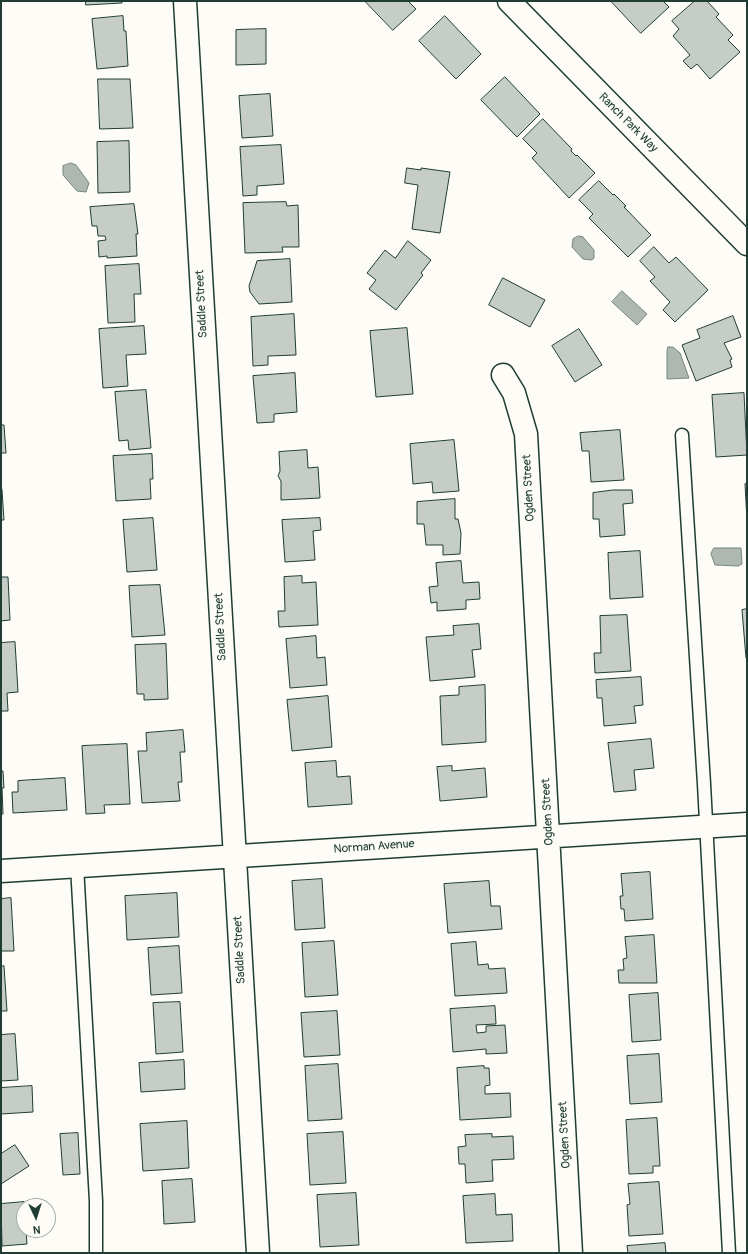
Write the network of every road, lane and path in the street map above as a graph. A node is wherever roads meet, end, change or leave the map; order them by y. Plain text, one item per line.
1 (185, 1) edge
2 (510, 1) edge
3 (744, 236) edge
4 (503, 375) dead end
5 (682, 435) dead end
6 (747, 824) edge
7 (706, 826) junction
8 (549, 836) junction
9 (234, 856) junction
10 (77, 866) junction
11 (1, 871) edge
12 (96, 1253) edge
13 (258, 1253) edge
14 (571, 1253) edge
15 (729, 1253) edge

1 - 9 street, Saddle Street
2 - 3 street, Ranch Park Way
4 - 8 street, Ogden Street
5 - 7 lane
6 - 7 street, Norman Avenue
7 - 8 street, Norman Avenue
7 - 15 lane
8 - 9 street, Norman Avenue
8 - 14 street, Ogden Street
9 - 10 street, Norman Avenue
9 - 13 street, Saddle Street
10 - 11 street, Norman Avenue
10 - 12 lane

